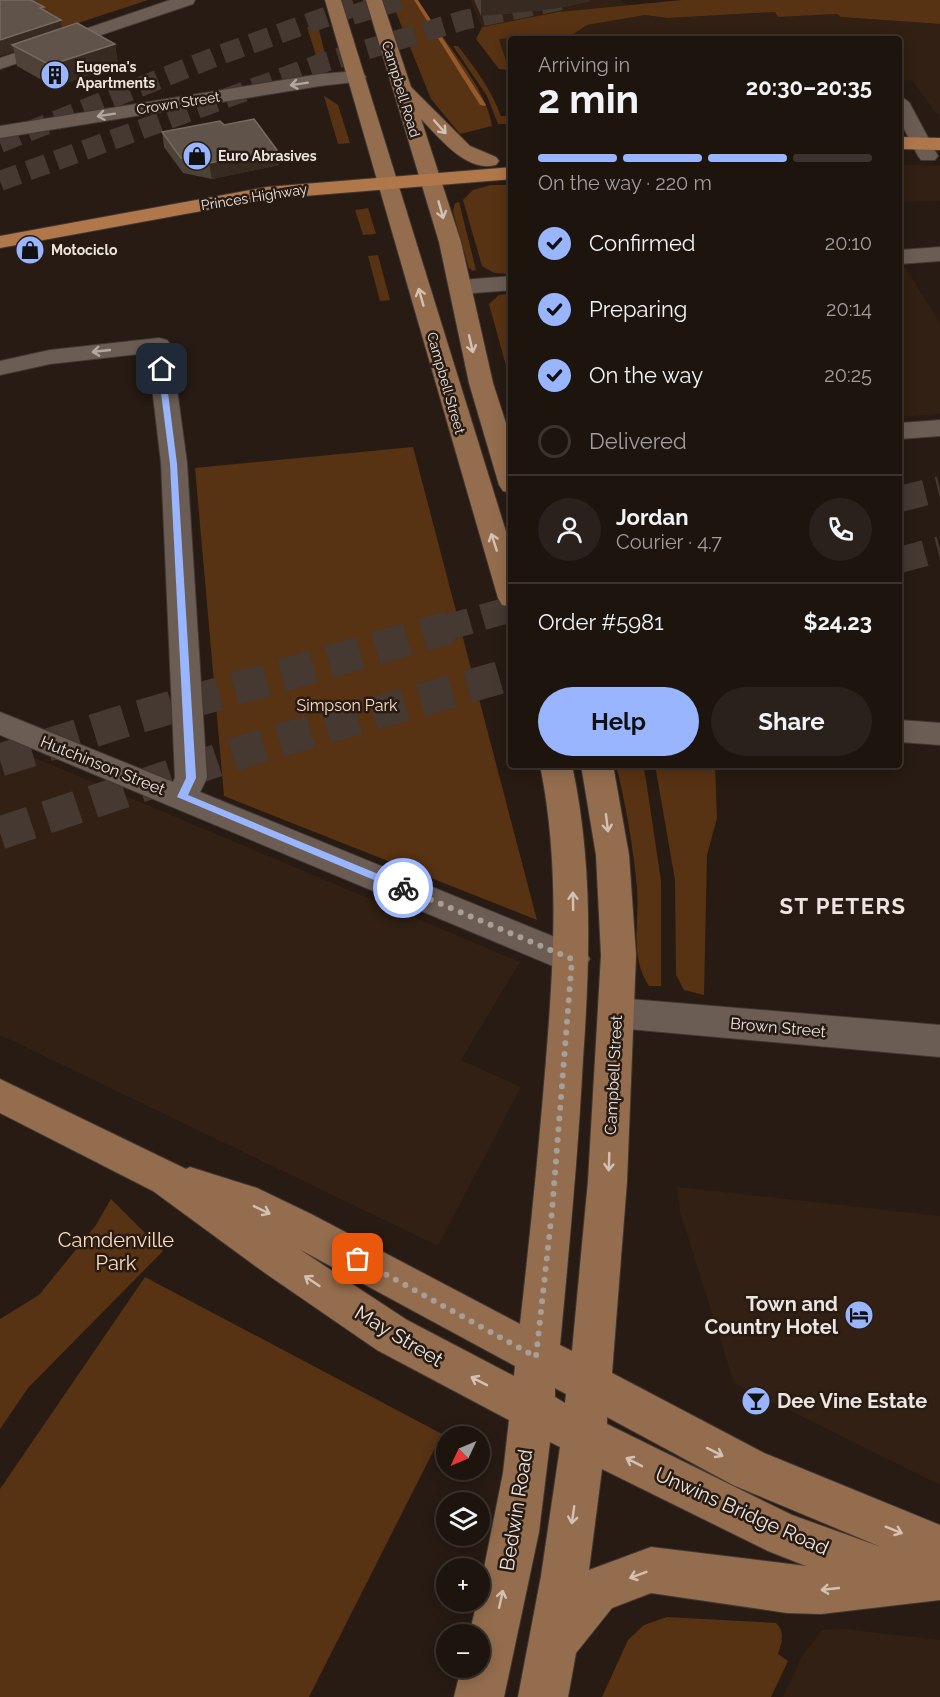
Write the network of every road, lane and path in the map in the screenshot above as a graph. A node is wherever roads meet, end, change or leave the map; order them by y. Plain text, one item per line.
1 (187, 0) edge
2 (333, 0) edge
3 (374, 0) edge
4 (0, 64) edge
5 (357, 77) junction
6 (399, 86) junction
7 (902, 105) edge
8 (0, 132) edge
9 (902, 143) edge
10 (932, 150) edge
11 (902, 155) edge
12 (508, 160) edge
13 (489, 161) junction
14 (428, 172) junction
15 (508, 173) edge
16 (386, 175) junction
17 (0, 228) edge
18 (0, 242) edge
19 (940, 254) edge
20 (902, 257) edge
21 (508, 283) edge
22 (460, 287) junction
23 (0, 368) edge
24 (940, 428) edge
25 (902, 431) edge
26 (470, 465) junction
27 (508, 466) edge
28 (508, 469) edge
29 (508, 585) edge
30 (0, 723) edge
31 (902, 731) edge
32 (940, 734) edge
33 (557, 768) edge
34 (598, 768) edge
35 (182, 797) junction
36 (572, 959) junction
37 (617, 1013) junction
38 (940, 1041) edge
39 (0, 1095) edge
40 (167, 1178) junction
41 (536, 1357) junction
42 (589, 1386) junction
43 (531, 1408) junction
44 (583, 1436) junction
45 (930, 1569) edge
46 (555, 1641) junction
47 (479, 1697) edge
48 (543, 1697) edge

1 - 4 street
2 - 5 main road
3 - 6 main road, Campbell Road
5 -> 8 street, Crown Street
5 - 16 main road
6 -> 13 main road
6 - 14 main road, Campbell Road
7 - 10 street
9 - 10 highway
10 - 11 highway
12 - 13 highway, Princes Highway
13 - 14 highway, Princes Highway
14 - 15 highway, Princes Highway
14 - 16 highway, Princes Highway
14 -> 22 main road, Campbell Street
16 - 17 highway, Princes Highway
16 - 18 highway, Princes Highway
26 -> 16 main road, Campbell Street
19 - 20 street
21 - 22 street
22 -> 27 main road, Campbell Street
35 -> 23 street
24 - 25 street
26 - 28 street
29 -> 26 main road, Campbell Street
30 - 35 street, Hutchinson Street
31 - 32 street
36 -> 33 main road
34 -> 37 main road, Campbell Street
35 - 36 street, Hutchinson Street
36 - 41 main road
37 - 38 street, Brown Street
37 -> 42 main road, Campbell Street
39 - 40 main road, May Street
40 -> 41 main road, May Street
43 -> 40 main road, May Street
41 - 42 main road, May Street
41 - 43 main road, Bedwin Road
42 - 44 main road
42 -> 45 main road
43 - 44 main road, May Street
47 -> 43 main road, Bedwin Road
45 -> 44 main road, Unwins Bridge Road
44 -> 46 main road
45 -> 46 main road
46 - 48 main road

